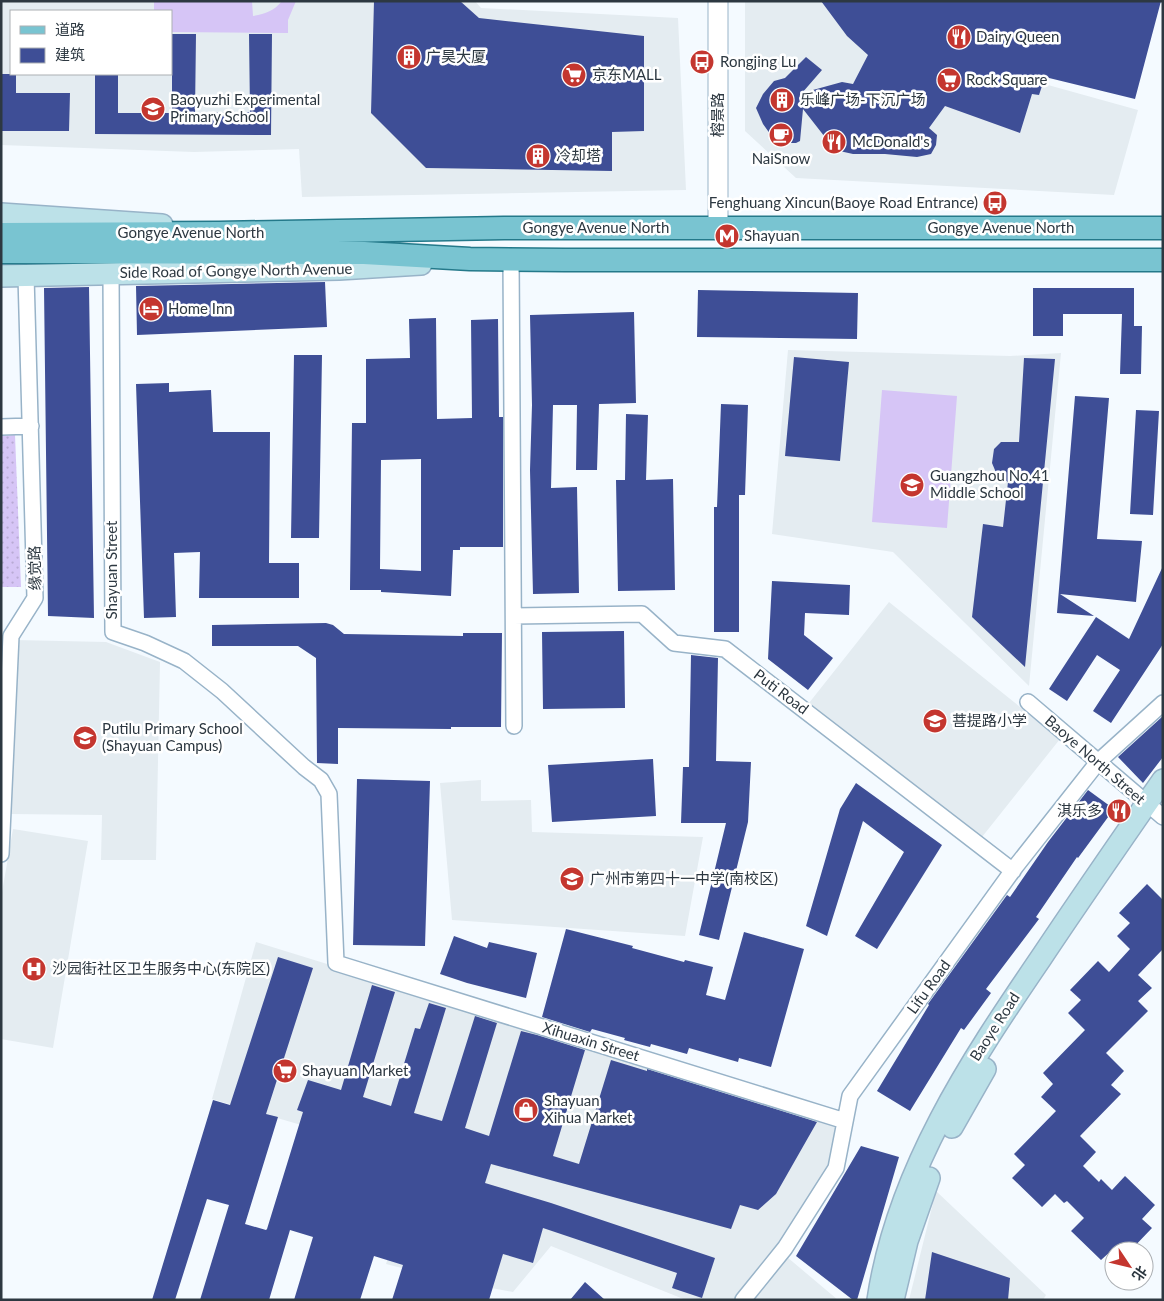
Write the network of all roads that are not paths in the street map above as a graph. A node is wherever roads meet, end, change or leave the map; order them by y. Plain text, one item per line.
1 (718, 1) edge
2 (1, 214) edge
3 (718, 228) junction
4 (1163, 228) edge
5 (219, 233) junction
6 (1, 234) edge
7 (1, 252) edge
8 (470, 259) junction
9 (511, 260) junction
10 (1163, 260) edge
11 (111, 274) junction
12 (1, 276) edge
13 (26, 276) junction
14 (31, 426) junction
15 (1, 427) edge
16 (514, 616) junction
17 (1028, 702) dead end
18 (1163, 703) edge
19 (514, 726) dead end
20 (1098, 762) junction
21 (1163, 780) edge
22 (3, 798) edge
23 (1157, 809) edge
24 (1, 854) edge
25 (1013, 870) junction
26 (336, 963) joint
27 (845, 1121) junction
28 (743, 1300) edge
29 (878, 1300) edge
30 (893, 1300) edge

1 - 3 street, 榕景路
2 - 5 main road
3 - 4 main road, Gongye Avenue North
3 - 5 main road, Gongye Avenue North
5 - 6 main road, Gongye Avenue North
7 - 8 main road, Gongye Avenue North
8 - 9 main road, Gongye Avenue North
8 - 11 main road, Side Road of Gongye North Avenue
9 - 10 main road, Gongye Avenue North
9 - 16 street
11 - 13 main road, Side Road of Gongye North Avenue
11 - 26 street, Shayuan Street
12 - 13 main road, Side Road of Gongye North Avenue
13 - 14 street, 缘觉路
14 - 15 street
14 - 22 street, 缘觉路
16 - 19 street
16 - 25 street, Puti Road
17 - 20 street, Baoye North Street
18 - 20 street, Lifu Road
20 - 23 street, Baoye North Street
20 - 25 street, Lifu Road
21 - 23 main road, Baoye Road
22 - 24 street, 缘觉路
23 - 29 main road, Baoye Road
23 - 30 main road, Baoye Road
25 - 27 street, Lifu Road
26 - 27 street, Xihuaxin Street
27 - 28 street, Lifu Road

